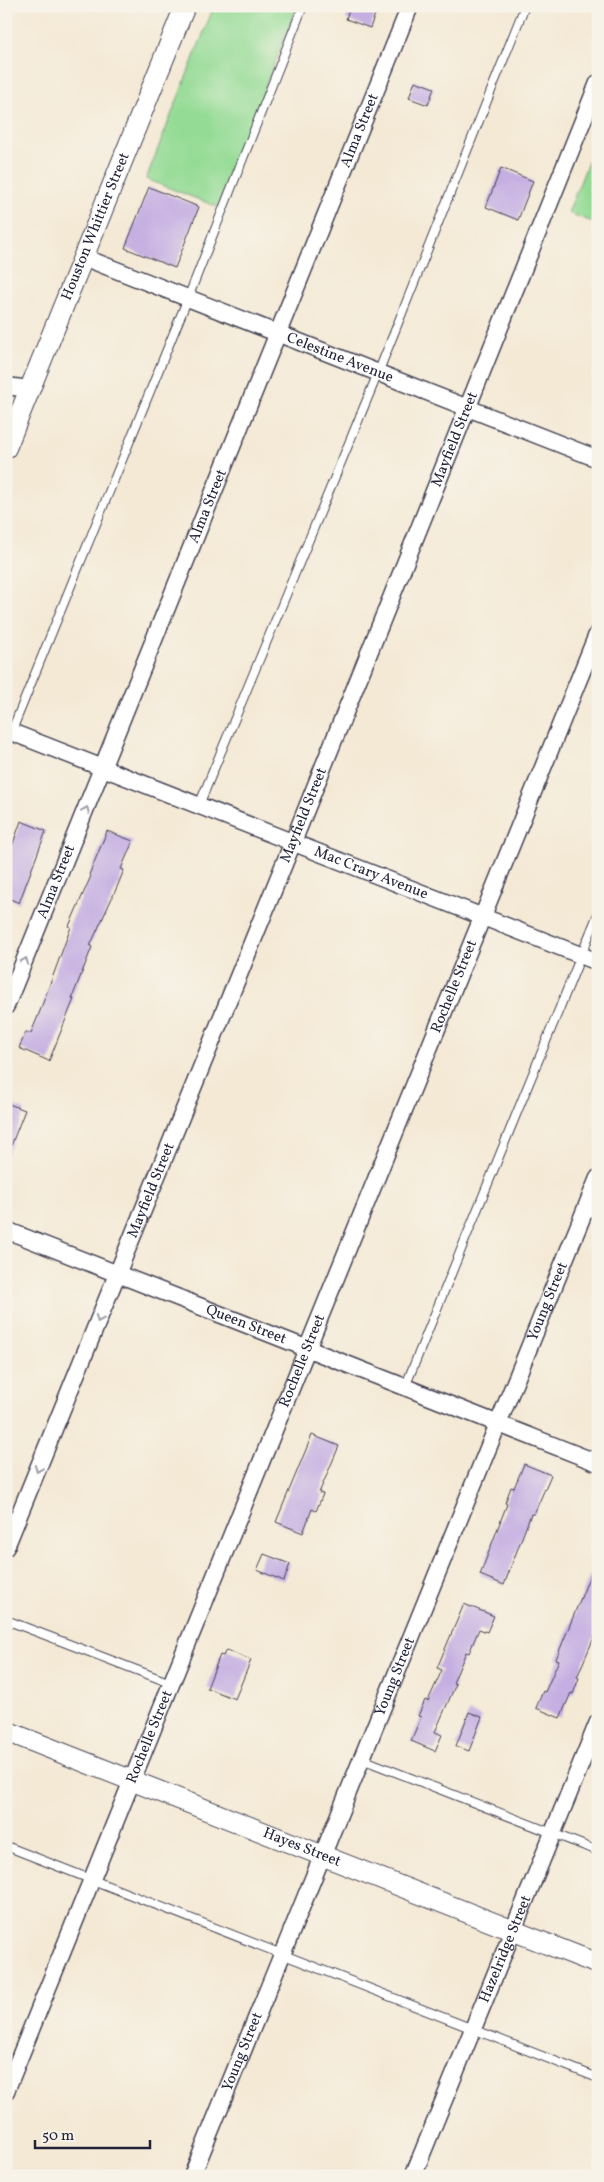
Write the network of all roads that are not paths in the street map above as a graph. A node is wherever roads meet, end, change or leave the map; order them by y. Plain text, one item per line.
1 (185, 6) edge
2 (303, 6) edge
3 (410, 6) edge
4 (525, 6) edge
5 (598, 83) edge
6 (83, 257) junction
7 (188, 298) junction
8 (279, 334) junction
9 (378, 373) junction
10 (6, 386) edge
11 (30, 389) junction
12 (468, 408) junction
13 (6, 448) edge
14 (598, 459) edge
15 (598, 632) edge
16 (8, 735) edge
17 (103, 768) junction
18 (199, 805) junction
19 (293, 842) junction
20 (598, 914) edge
21 (483, 917) junction
22 (581, 956) junction
23 (598, 962) edge
24 (6, 1006) edge
25 (598, 1178) edge
26 (6, 1230) edge
27 (117, 1273) junction
28 (308, 1349) junction
29 (405, 1387) junction
30 (498, 1424) junction
31 (598, 1463) edge
32 (6, 1547) edge
33 (6, 1620) edge
34 (173, 1684) junction
35 (598, 1722) edge
36 (6, 1731) edge
37 (362, 1759) junction
38 (134, 1781) junction
39 (552, 1834) junction
40 (6, 1846) edge
41 (598, 1851) edge
42 (322, 1855) junction
43 (93, 1880) junction
44 (513, 1930) junction
45 (282, 1955) junction
46 (598, 1964) edge
47 (472, 2030) junction
48 (598, 2078) edge
49 (6, 2091) edge
50 (192, 2176) edge
51 (413, 2176) edge

1 - 6 street, Houston Whittier Street
2 - 7 lane
3 - 8 street, Alma Street
4 - 9 lane
5 - 12 street, Mayfield Street
6 - 7 street, Celestine Avenue
6 - 11 street, Houston Whittier Street
7 - 8 street, Celestine Avenue
7 - 16 lane
8 - 9 street, Celestine Avenue
8 - 17 street, Alma Street
9 - 12 street, Celestine Avenue
9 - 18 lane
10 - 11 street
11 - 13 street, Houston Whittier Street
12 - 14 street, Celestine Avenue
12 - 19 street, Mayfield Street
15 - 21 street, Rochelle Street
16 - 17 street, Mac Crary Avenue
17 - 18 street, Mac Crary Avenue
24 -> 17 street, Alma Street
18 - 19 street, Mac Crary Avenue
19 - 21 street, Mac Crary Avenue
19 - 27 street, Mayfield Street
20 - 22 lane
21 - 22 street, Mac Crary Avenue
21 - 28 street, Rochelle Street
22 - 23 street, Mac Crary Avenue
22 - 29 lane
25 - 30 street, Young Street
26 - 27 street, Queen Street
27 - 28 street, Queen Street
27 -> 32 street, Mayfield Street
28 - 29 street, Queen Street
28 - 34 street, Rochelle Street
29 - 30 street, Queen Street
30 - 31 street, Queen Street
30 - 37 street, Young Street
33 - 34 lane
34 - 38 street, Rochelle Street
35 - 39 street, Hazelridge Street
36 - 38 street, Hayes Street
37 - 39 lane
37 - 42 street, Young Street
38 - 42 street, Hayes Street
38 - 43 street, Rochelle Street
39 - 41 lane
39 - 44 street, Hazelridge Street
40 - 43 lane
42 - 44 street, Hayes Street
42 - 45 street, Young Street
43 - 45 lane
43 - 49 street, Rochelle Street
44 - 46 street, Hayes Street
44 - 47 street, Hazelridge Street
45 - 47 lane
45 - 50 street, Young Street
47 - 48 lane
47 - 51 street, Hazelridge Street

